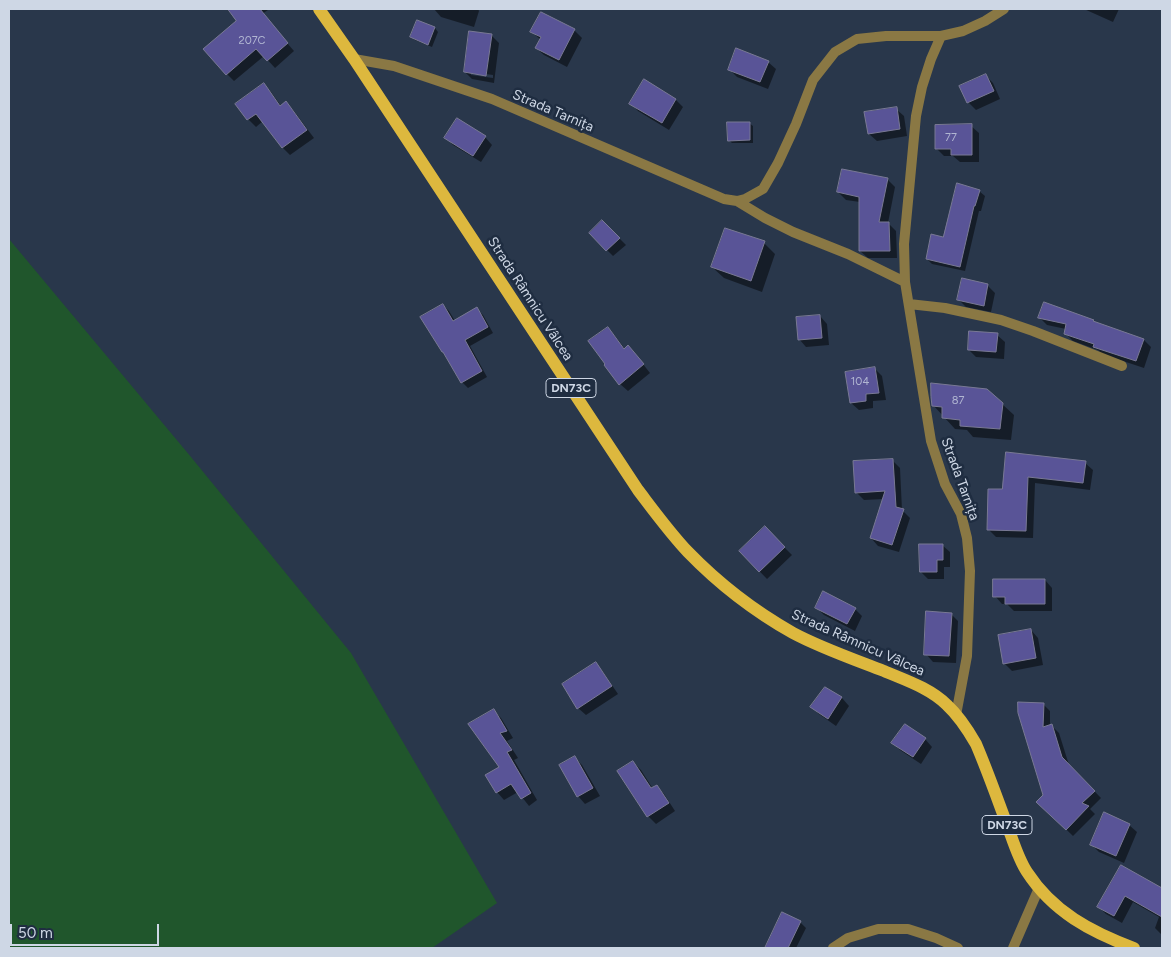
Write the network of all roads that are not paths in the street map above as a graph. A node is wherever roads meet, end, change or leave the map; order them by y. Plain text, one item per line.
1 (320, 9) edge
2 (1004, 9) edge
3 (941, 36) junction
4 (354, 59) junction
5 (737, 201) junction
6 (905, 282) junction
7 (909, 304) junction
8 (1122, 366) dead end
9 (956, 715) junction
10 (1039, 888) junction
11 (833, 948) edge
12 (958, 948) edge
13 (1013, 948) edge
14 (1134, 948) edge

1 - 4 main road, Strada Râmnicu Vâlcea / DN73C
2 - 3 street
3 - 5 street
3 - 6 street, Strada Tarnița
4 - 5 street, Strada Tarnița
4 - 9 main road, Strada Râmnicu Vâlcea / DN73C
5 - 6 street, Strada Tarnița
6 - 7 street, Strada Tarnița
7 - 8 street
7 - 9 street, Strada Tarnița
9 - 10 main road, Strada Râmnicu Vâlcea / DN73C
10 - 13 street
10 - 14 main road, Strada Râmnicu Vâlcea / DN73C
11 - 12 street

